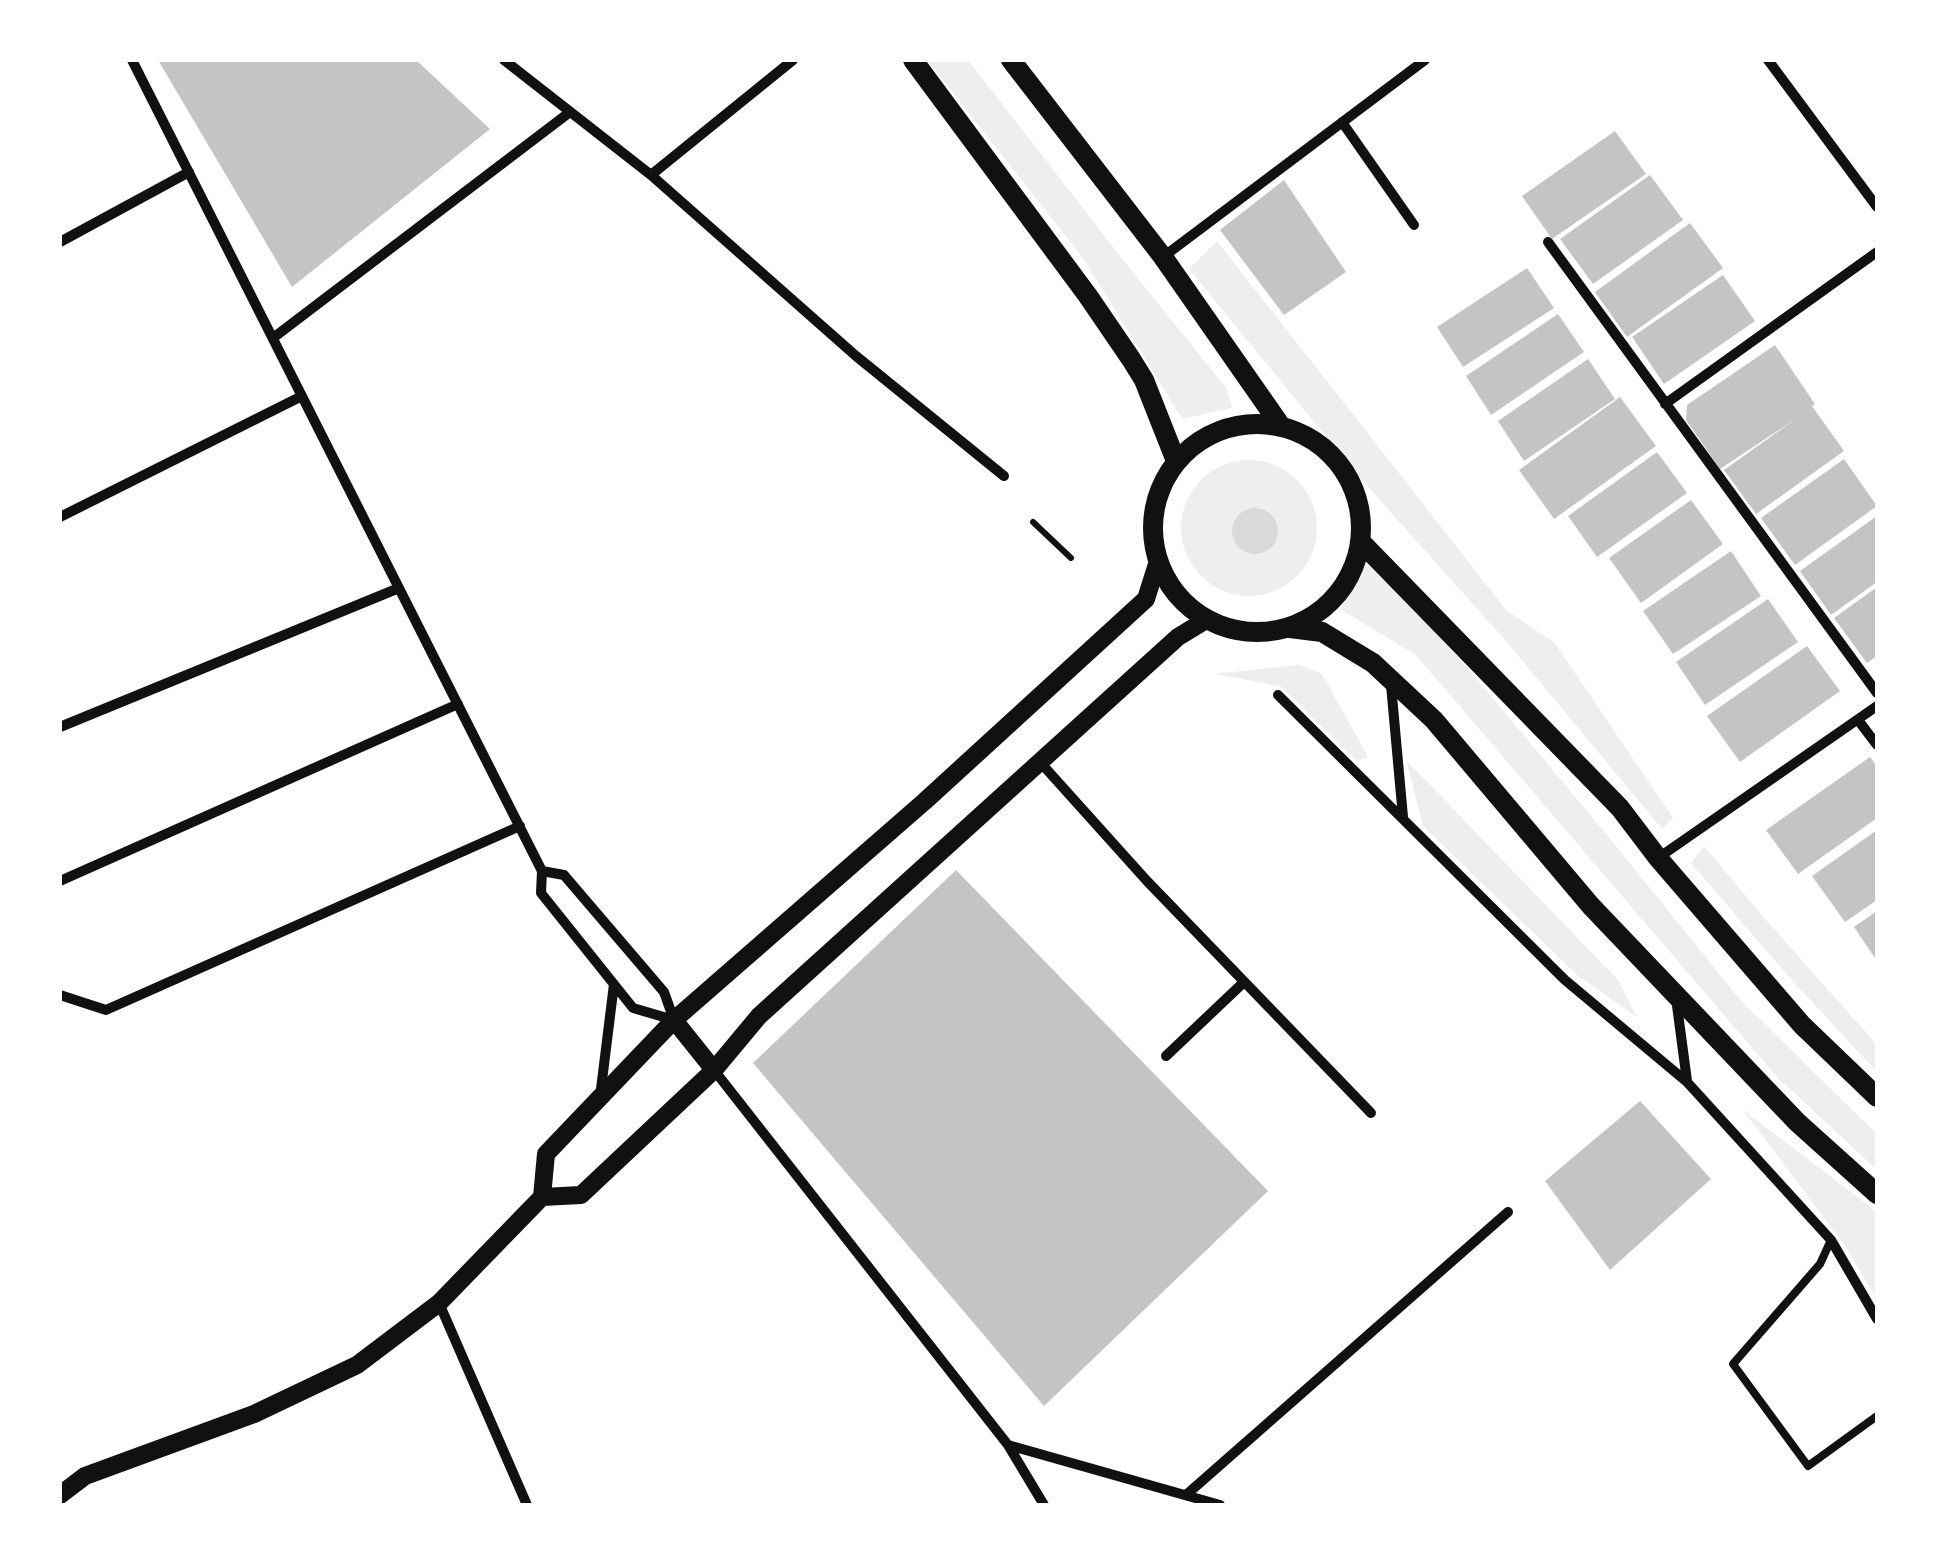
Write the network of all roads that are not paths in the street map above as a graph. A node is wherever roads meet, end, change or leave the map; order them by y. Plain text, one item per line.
1 (132, 60) edge
2 (504, 60) edge
3 (792, 60) edge
4 (913, 60) edge
5 (1011, 60) edge
6 (1425, 60) edge
7 (1768, 60) edge
8 (570, 112) junction
9 (1342, 122) junction
10 (189, 172) junction
11 (651, 175) junction
12 (1877, 208) edge
13 (1414, 225) dead end
14 (60, 242) edge
15 (1548, 242) dead end
16 (1877, 252) edge
17 (1162, 257) junction
18 (273, 338) junction
19 (302, 396) junction
20 (1666, 404) junction
21 (1280, 426) junction
22 (1176, 461) junction
23 (1004, 476) dead end
24 (60, 517) edge
25 (1361, 542) junction
26 (1158, 562) junction
27 (399, 588) junction
28 (1206, 620) junction
29 (1290, 628) junction
30 (1390, 680) junction
31 (1877, 693) edge
32 (1278, 695) dead end
33 (458, 704) junction
34 (1877, 706) edge
35 (1858, 720) junction
36 (60, 727) edge
37 (1877, 745) edge
38 (1040, 762) junction
39 (1403, 818) junction
40 (520, 826) junction
41 (1658, 858) junction
42 (542, 871) junction
43 (60, 881) edge
44 (1244, 982) junction
45 (614, 984) junction
46 (60, 994) edge
47 (1676, 994) junction
48 (674, 1020) junction
49 (1166, 1056) dead end
50 (714, 1070) junction
51 (1688, 1082) junction
52 (1877, 1098) edge
53 (600, 1099) junction
54 (1371, 1113) dead end
55 (1877, 1194) edge
56 (542, 1197) junction
57 (1508, 1212) dead end
58 (1831, 1240) junction
59 (439, 1303) junction
60 (1877, 1318) edge
61 (1877, 1416) edge
62 (1008, 1445) junction
63 (60, 1494) edge
64 (1186, 1495) junction
65 (527, 1505) edge
66 (1044, 1505) edge
67 (1220, 1505) edge

1 - 10 street
2 - 8 street
3 - 11 street
4 - 22 main road
5 - 17 main road
6 - 9 street
7 - 12 street
8 - 11 street
8 - 18 street
9 - 13 street
9 - 17 street
10 - 14 street
10 - 18 street
11 - 23 street
15 - 20 street
16 - 20 street
17 - 21 main road
18 - 19 street
19 - 24 street
19 - 27 street
20 - 31 street
21 - 22 main road
21 - 25 main road
22 - 26 main road
25 - 29 main road
25 - 41 main road
26 - 28 main road
26 - 48 street
27 - 33 street
27 - 36 street
28 - 29 main road
28 - 38 street
29 - 30 main road
30 - 39 street
30 - 47 main road
32 - 39 street
33 - 40 street
33 - 43 street
34 - 35 street
35 - 37 street
35 - 41 street
38 - 44 street
38 - 50 street
39 - 51 street
40 - 42 street
40 - 46 street
41 - 52 main road
42 - 45 street
42 - 48 street
44 - 49 street
44 - 54 street
45 - 48 street
45 - 53 street
47 - 51 street
47 - 55 main road
48 - 50 street
48 - 53 street
50 - 56 street
50 - 62 street
51 - 58 street
53 - 56 street
56 - 59 street
57 - 64 street
58 - 60 street
58 - 61 lane
59 - 63 street
59 - 65 street
62 - 64 street
62 - 66 street
64 - 67 street

